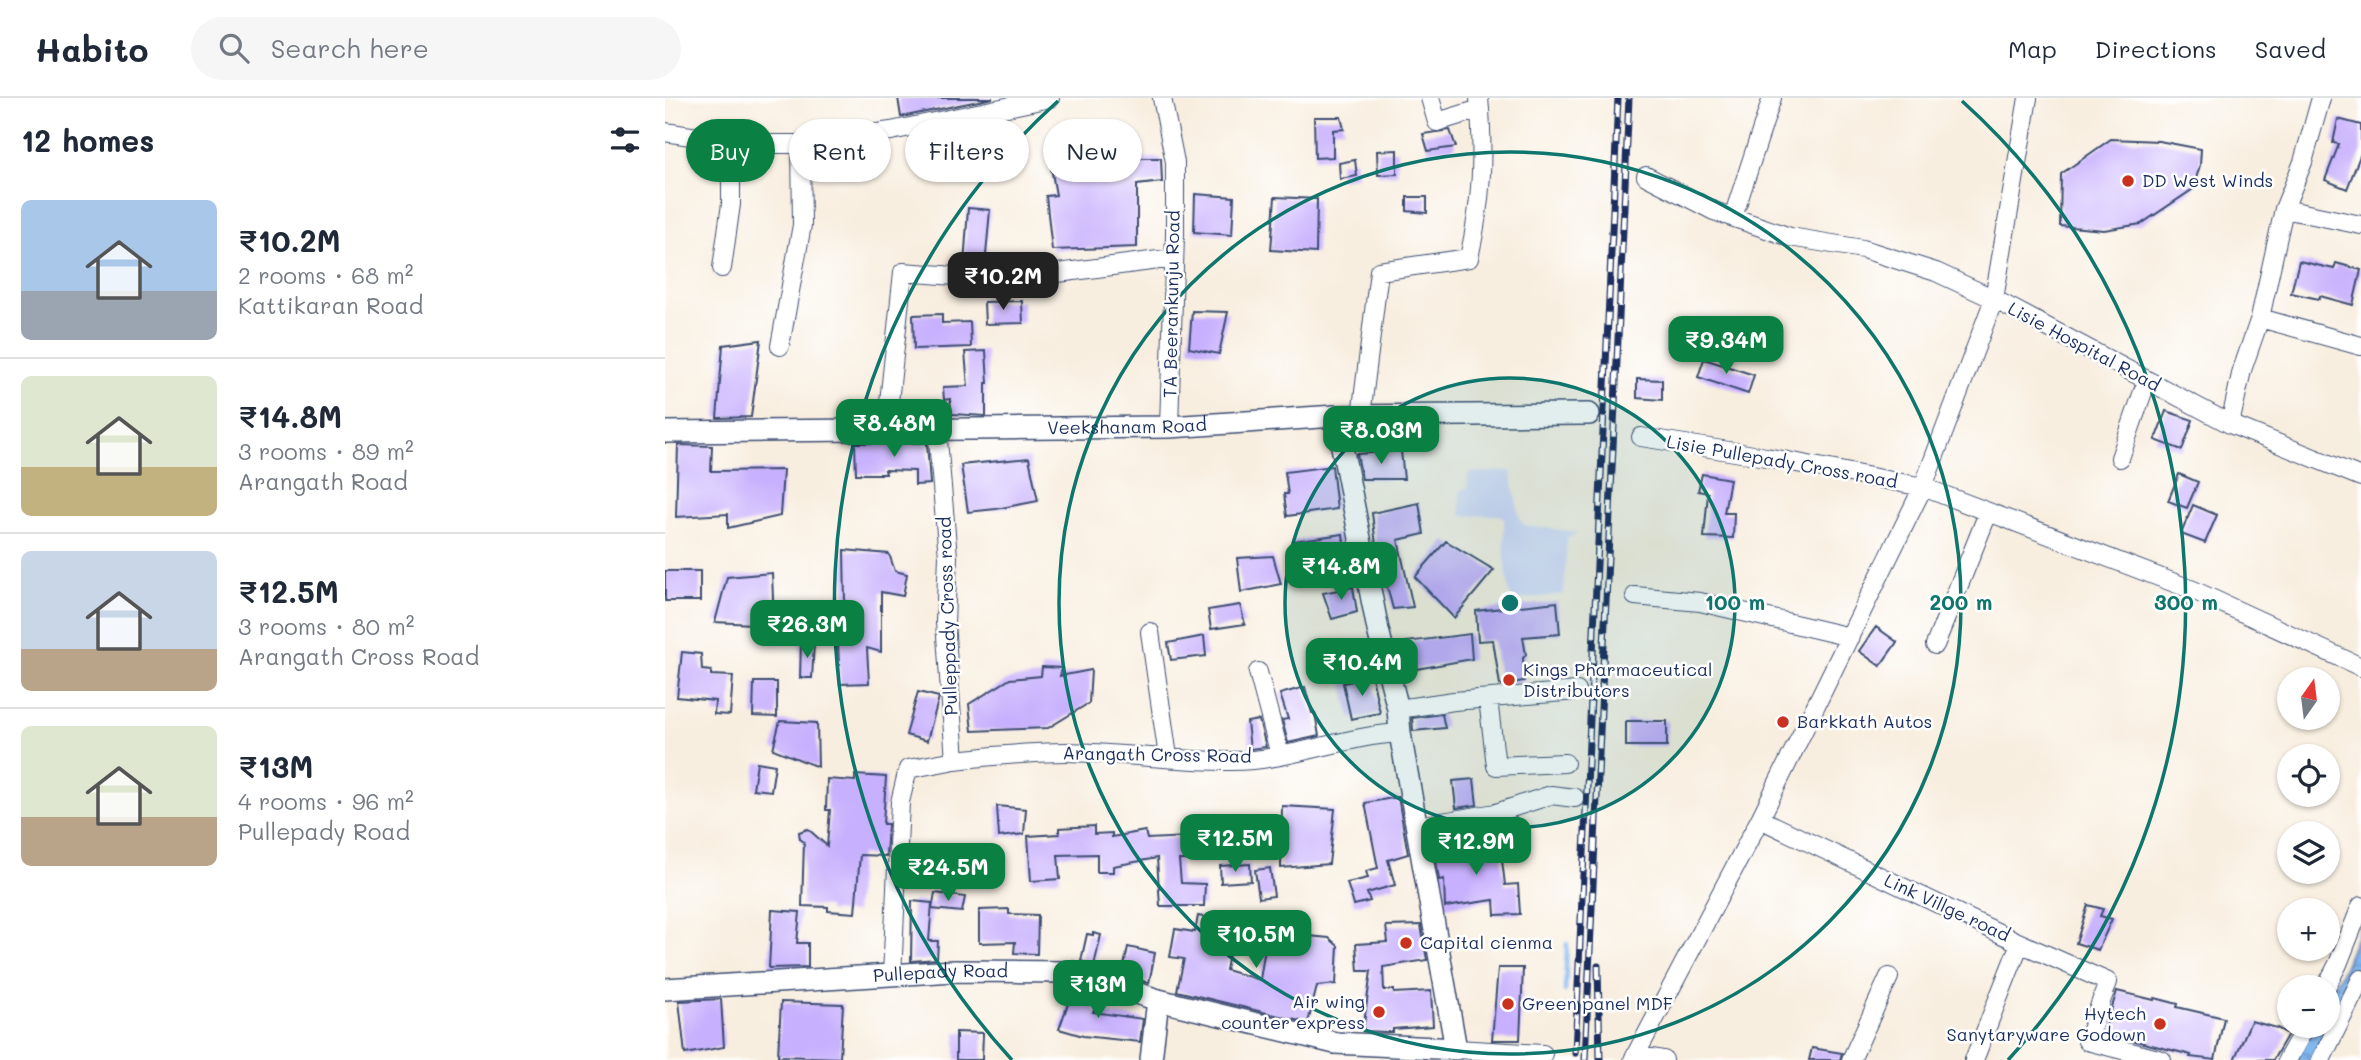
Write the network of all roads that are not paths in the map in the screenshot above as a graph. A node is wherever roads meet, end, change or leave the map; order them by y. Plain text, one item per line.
1 (1050, 98) edge
2 (1162, 98) edge
3 (1430, 98) edge
4 (1772, 98) edge
5 (2028, 98) edge
6 (2321, 98) edge
7 (1480, 103) edge
8 (891, 131) edge
9 (665, 132) edge
10 (686, 135) edge
11 (1646, 176) dead end
12 (731, 182) edge
13 (801, 182) edge
14 (2284, 209) junction
15 (1733, 217) junction
16 (2361, 225) edge
17 (1174, 258) junction
18 (722, 268) dead end
19 (1994, 299) junction
20 (2260, 318) junction
21 (780, 346) dead end
22 (2361, 346) edge
23 (2147, 380) junction
24 (1589, 414) dead end
25 (1336, 416) junction
26 (1361, 416) junction
27 (2230, 424) junction
28 (1169, 427) junction
29 (937, 428) junction
30 (886, 430) junction
31 (665, 432) edge
32 (1641, 437) dead end
33 (2120, 458) dead end
34 (2361, 477) edge
35 (1923, 487) junction
36 (1988, 513) junction
37 (1635, 596) dead end
38 (1150, 632) dead end
39 (1850, 637) junction
40 (1935, 645) dead end
41 (2361, 667) edge
42 (1258, 672) dead end
43 (1577, 691) dead end
44 (1488, 699) junction
45 (1398, 709) junction
46 (1399, 733) junction
47 (1280, 755) junction
48 (1168, 757) junction
49 (955, 760) junction
50 (1565, 763) dead end
51 (1575, 798) dead end
52 (1760, 819) junction
53 (1415, 821) junction
54 (2361, 906) edge
55 (2020, 943) junction
56 (2332, 975) edge
57 (892, 976) junction
58 (1889, 978) dead end
59 (2361, 979) edge
60 (665, 989) edge
61 (1157, 1000) junction
62 (2299, 1038) edge
63 (1456, 1049) junction
64 (1543, 1055) dead end
65 (1634, 1057) edge
66 (1151, 1060) edge
67 (1664, 1060) edge
68 (1851, 1060) edge
69 (1974, 1060) edge
70 (2162, 1060) edge
71 (2287, 1060) edge
72 (2321, 1060) edge

1 - 8 street
2 - 17 street, TA Beerankunju Road
3 - 7 street
4 - 15 street
5 - 19 street, Lisie Hospital Road
6 - 14 street
7 - 26 street
9 - 10 street
11 - 15 street
12 - 18 street
13 - 21 street
14 - 16 street
14 - 20 street
15 - 19 street
17 - 28 street, TA Beerankunju Road
17 - 30 street
19 - 23 street, Lisie Hospital Road
19 - 35 street
20 - 22 street
20 - 27 street
23 - 27 street, Lisie Hospital Road
23 - 33 street
24 - 26 street, Veekshanam Road
25 - 26 street, Veekshanam Road
25 - 28 street, Veekshanam Road
25 - 45 street
27 - 34 street, Lisie Hospital Road
28 - 29 street, Veekshanam Road
29 - 30 street, Veekshanam Road
29 - 49 street, Pulleppady Cross road
30 - 31 street, Veekshanam Road
32 - 35 street, Lisie Pullepady Cross road
35 - 36 street, Lisie Pullepady Cross road
35 - 39 street
36 - 40 street
36 - 41 street, Lisie Pullepady Cross road
37 - 39 street
38 - 48 street
39 - 52 street
42 - 47 street
43 - 44 street
44 - 45 street
44 - 50 street
45 - 46 street
46 - 47 street, Arangath Cross Road
46 - 53 street
47 - 48 street, Arangath Cross Road
48 - 49 street, Arangath Cross Road
49 - 57 street
51 - 53 street
52 - 55 street, Link Villge road
52 - 65 street
53 - 63 street
54 - 56 street
55 - 69 street, Link Villge road
55 - 70 street
57 - 60 street, Pullepady Road
57 - 61 street, Pullepady Road
58 - 68 street
59 - 72 street
61 - 63 street, Pullepady Road
61 - 66 street
62 - 71 street
63 - 64 street, Pullepady Road
65 - 67 street

